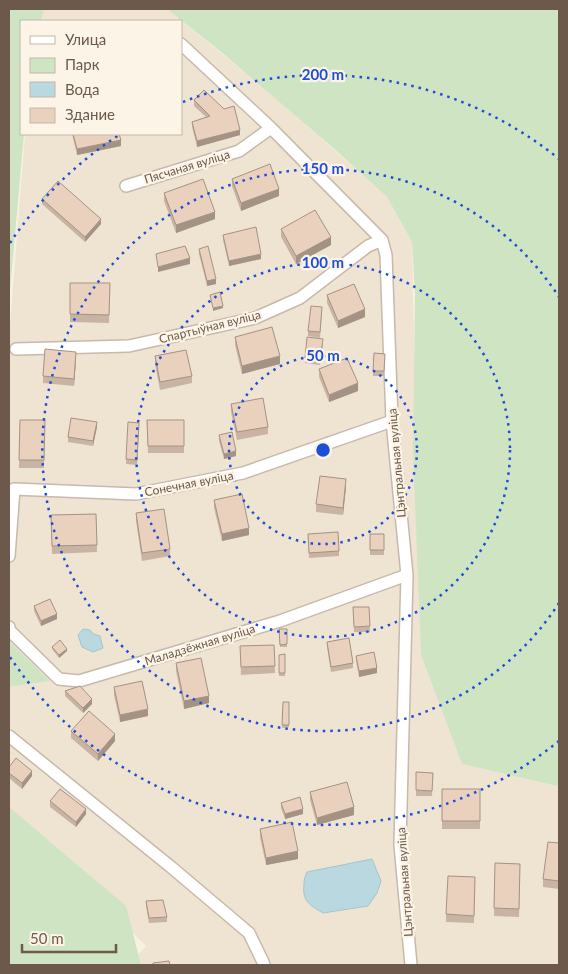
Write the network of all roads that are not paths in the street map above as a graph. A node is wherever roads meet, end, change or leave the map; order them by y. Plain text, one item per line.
1 (182, 45) edge
2 (271, 128) junction
3 (126, 186) dead end
4 (382, 240) junction
5 (16, 349) dead end
6 (392, 421) junction
7 (9, 556) edge
8 (407, 575) junction
9 (9, 627) edge
10 (9, 736) edge
11 (264, 965) edge
12 (411, 965) edge

1 - 2 street
2 - 3 street, Пясчаная вуліца
2 - 4 street
4 - 5 street, Спартыўная вуліца
4 - 6 street, Цэнтральная вуліца
6 - 7 street, Сонечная вуліца
6 - 8 street, Цэнтральная вуліца
8 - 9 street, Маладзёжная вуліца
8 - 12 street, Цэнтральная вуліца
10 - 11 street

